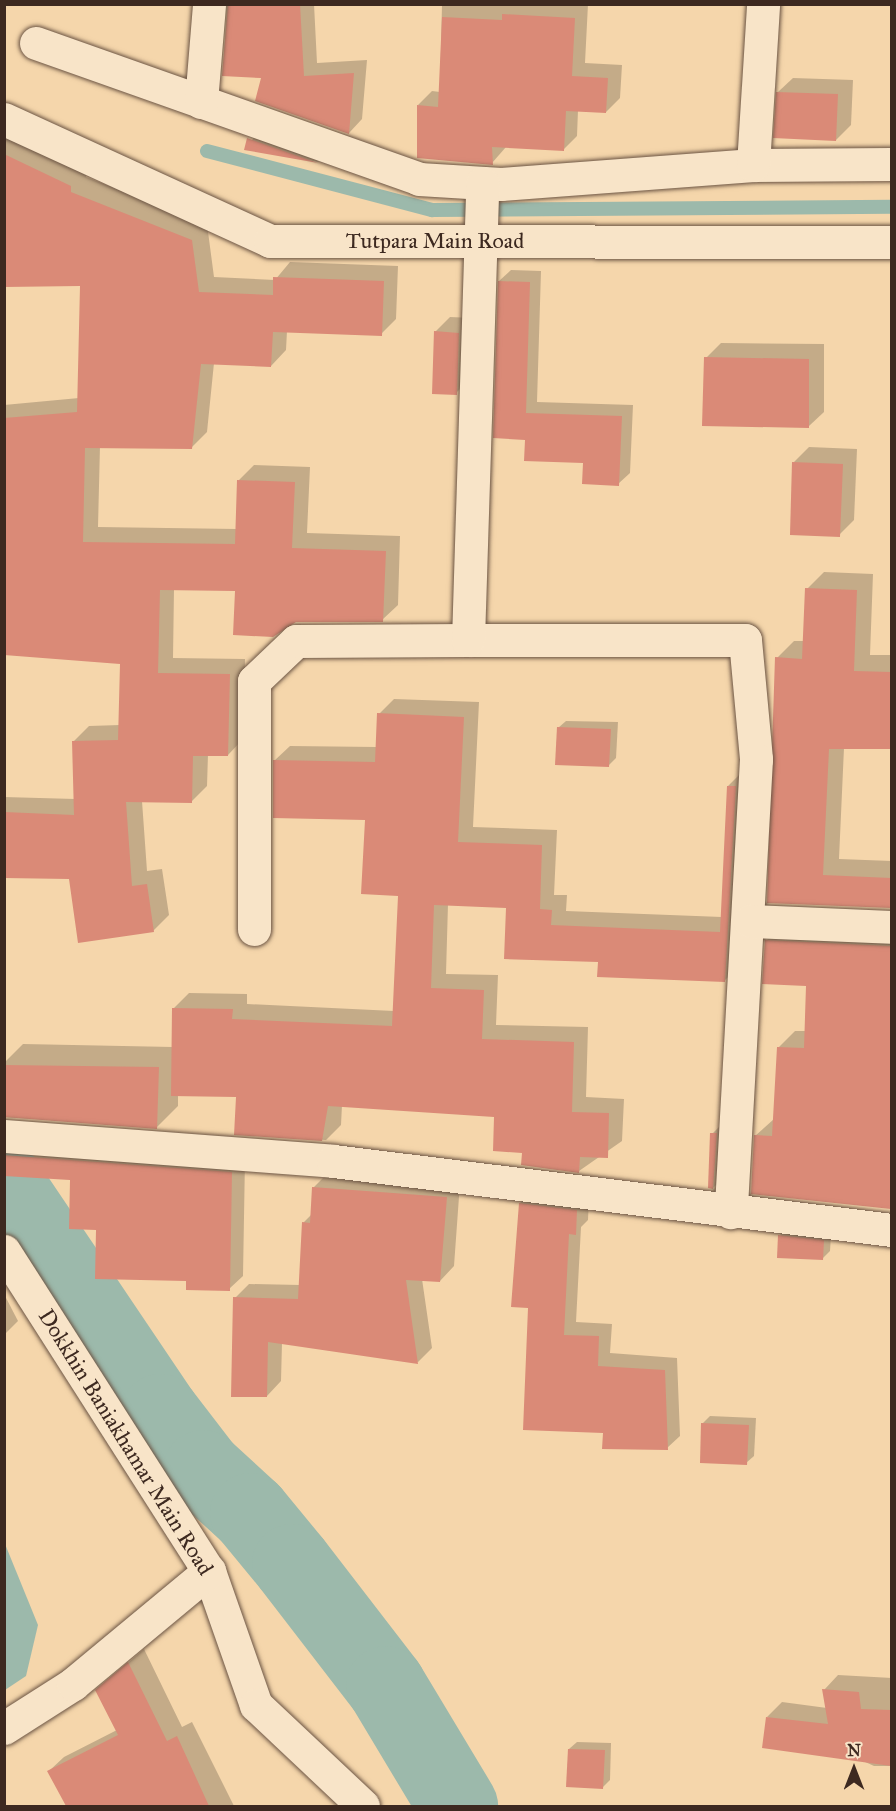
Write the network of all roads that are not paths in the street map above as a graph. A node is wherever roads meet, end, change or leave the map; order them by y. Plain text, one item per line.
1 (209, 4) edge
2 (763, 4) edge
3 (36, 43) dead end
4 (201, 102) junction
5 (4, 119) edge
6 (891, 164) edge
7 (753, 165) junction
8 (482, 183) junction
9 (481, 241) junction
10 (891, 242) edge
11 (468, 640) junction
12 (750, 921) junction
13 (891, 927) edge
14 (254, 929) dead end
15 (4, 1136) edge
16 (731, 1212) junction
17 (891, 1230) edge
18 (4, 1251) edge
19 (209, 1571) junction
20 (4, 1728) edge
21 (363, 1806) edge

1 - 4 street
2 - 7 street
3 - 4 street
4 - 8 street
5 - 9 street, Tutpara Main Road
6 - 7 street
7 - 8 street
8 - 9 street
9 - 10 street, Tutpara Main Road
9 - 11 street
11 - 12 street
11 - 14 street
12 - 13 street
12 - 16 street
15 - 16 street
16 - 17 street
18 - 19 street, Dokkhin Baniakhamar Main Road
19 - 20 street
19 - 21 street, Dokkhin Baniakhamar Main Road

